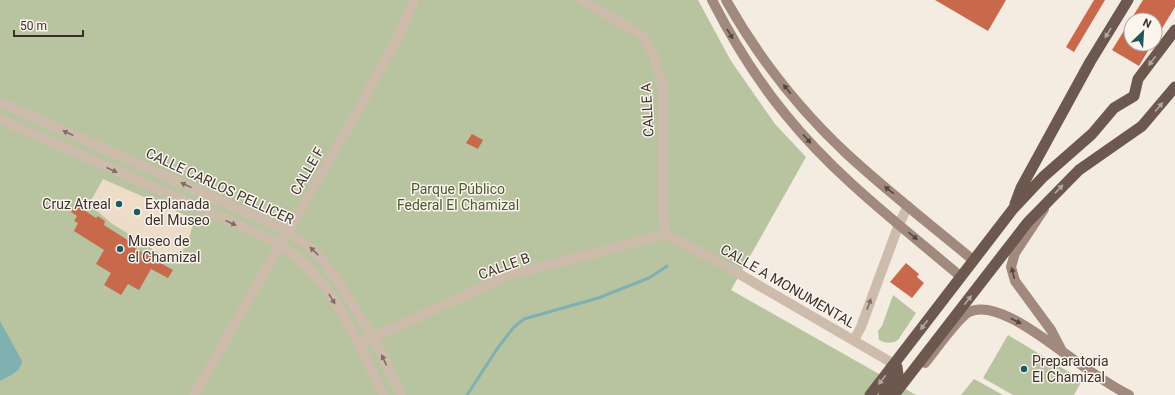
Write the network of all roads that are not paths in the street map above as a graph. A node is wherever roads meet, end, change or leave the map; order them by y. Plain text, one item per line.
1 (414, 0) edge
2 (582, 0) edge
3 (712, 0) edge
4 (726, 0) edge
5 (1128, 0) edge
6 (1175, 30) edge
7 (1175, 87) edge
8 (0, 102) edge
9 (0, 119) edge
10 (1047, 202) junction
11 (908, 206) junction
12 (1014, 209) junction
13 (899, 224) junction
14 (288, 232) junction
15 (666, 234) junction
16 (280, 246) junction
17 (973, 260) junction
18 (960, 276) junction
19 (374, 338) junction
20 (854, 340) junction
21 (359, 344) junction
22 (1063, 353) junction
23 (894, 364) junction
24 (909, 375) junction
25 (194, 395) edge
26 (383, 395) edge
27 (401, 395) edge
28 (870, 395) edge
29 (884, 395) edge
30 (894, 395) edge
31 (1129, 395) edge

1 - 14 street, CALLE F
2 - 15 street, CALLE A
3 -> 13 main road
11 -> 4 main road
5 -> 12 highway
6 -> 12 highway
10 -> 7 highway
14 -> 8 street, CALLE CARLOS PELLICER
9 -> 16 street, CALLE CARLOS PELLICER
22 -> 10 main road
24 -> 10 highway
11 - 13 street
11 - 17 main road
12 - 17 highway
13 -> 18 main road
20 -> 13 street
14 - 16 street, CALLE F
19 -> 14 street, CALLE CARLOS PELLICER
15 - 19 street, CALLE B
15 - 20 street, CALLE A MONUMENTAL
16 -> 21 street, CALLE CARLOS PELLICER
16 - 25 street, CALLE F
17 - 18 highway
18 -> 23 highway
19 - 21 street, CALLE B
27 -> 19 street, CALLE CARLOS PELLICER
20 - 23 street, CALLE A MONUMENTAL
21 - 26 street, CALLE CARLOS PELLICER
24 -> 22 main road
22 - 31 main road
23 -> 28 highway
23 - 29 highway
24 - 30 highway

